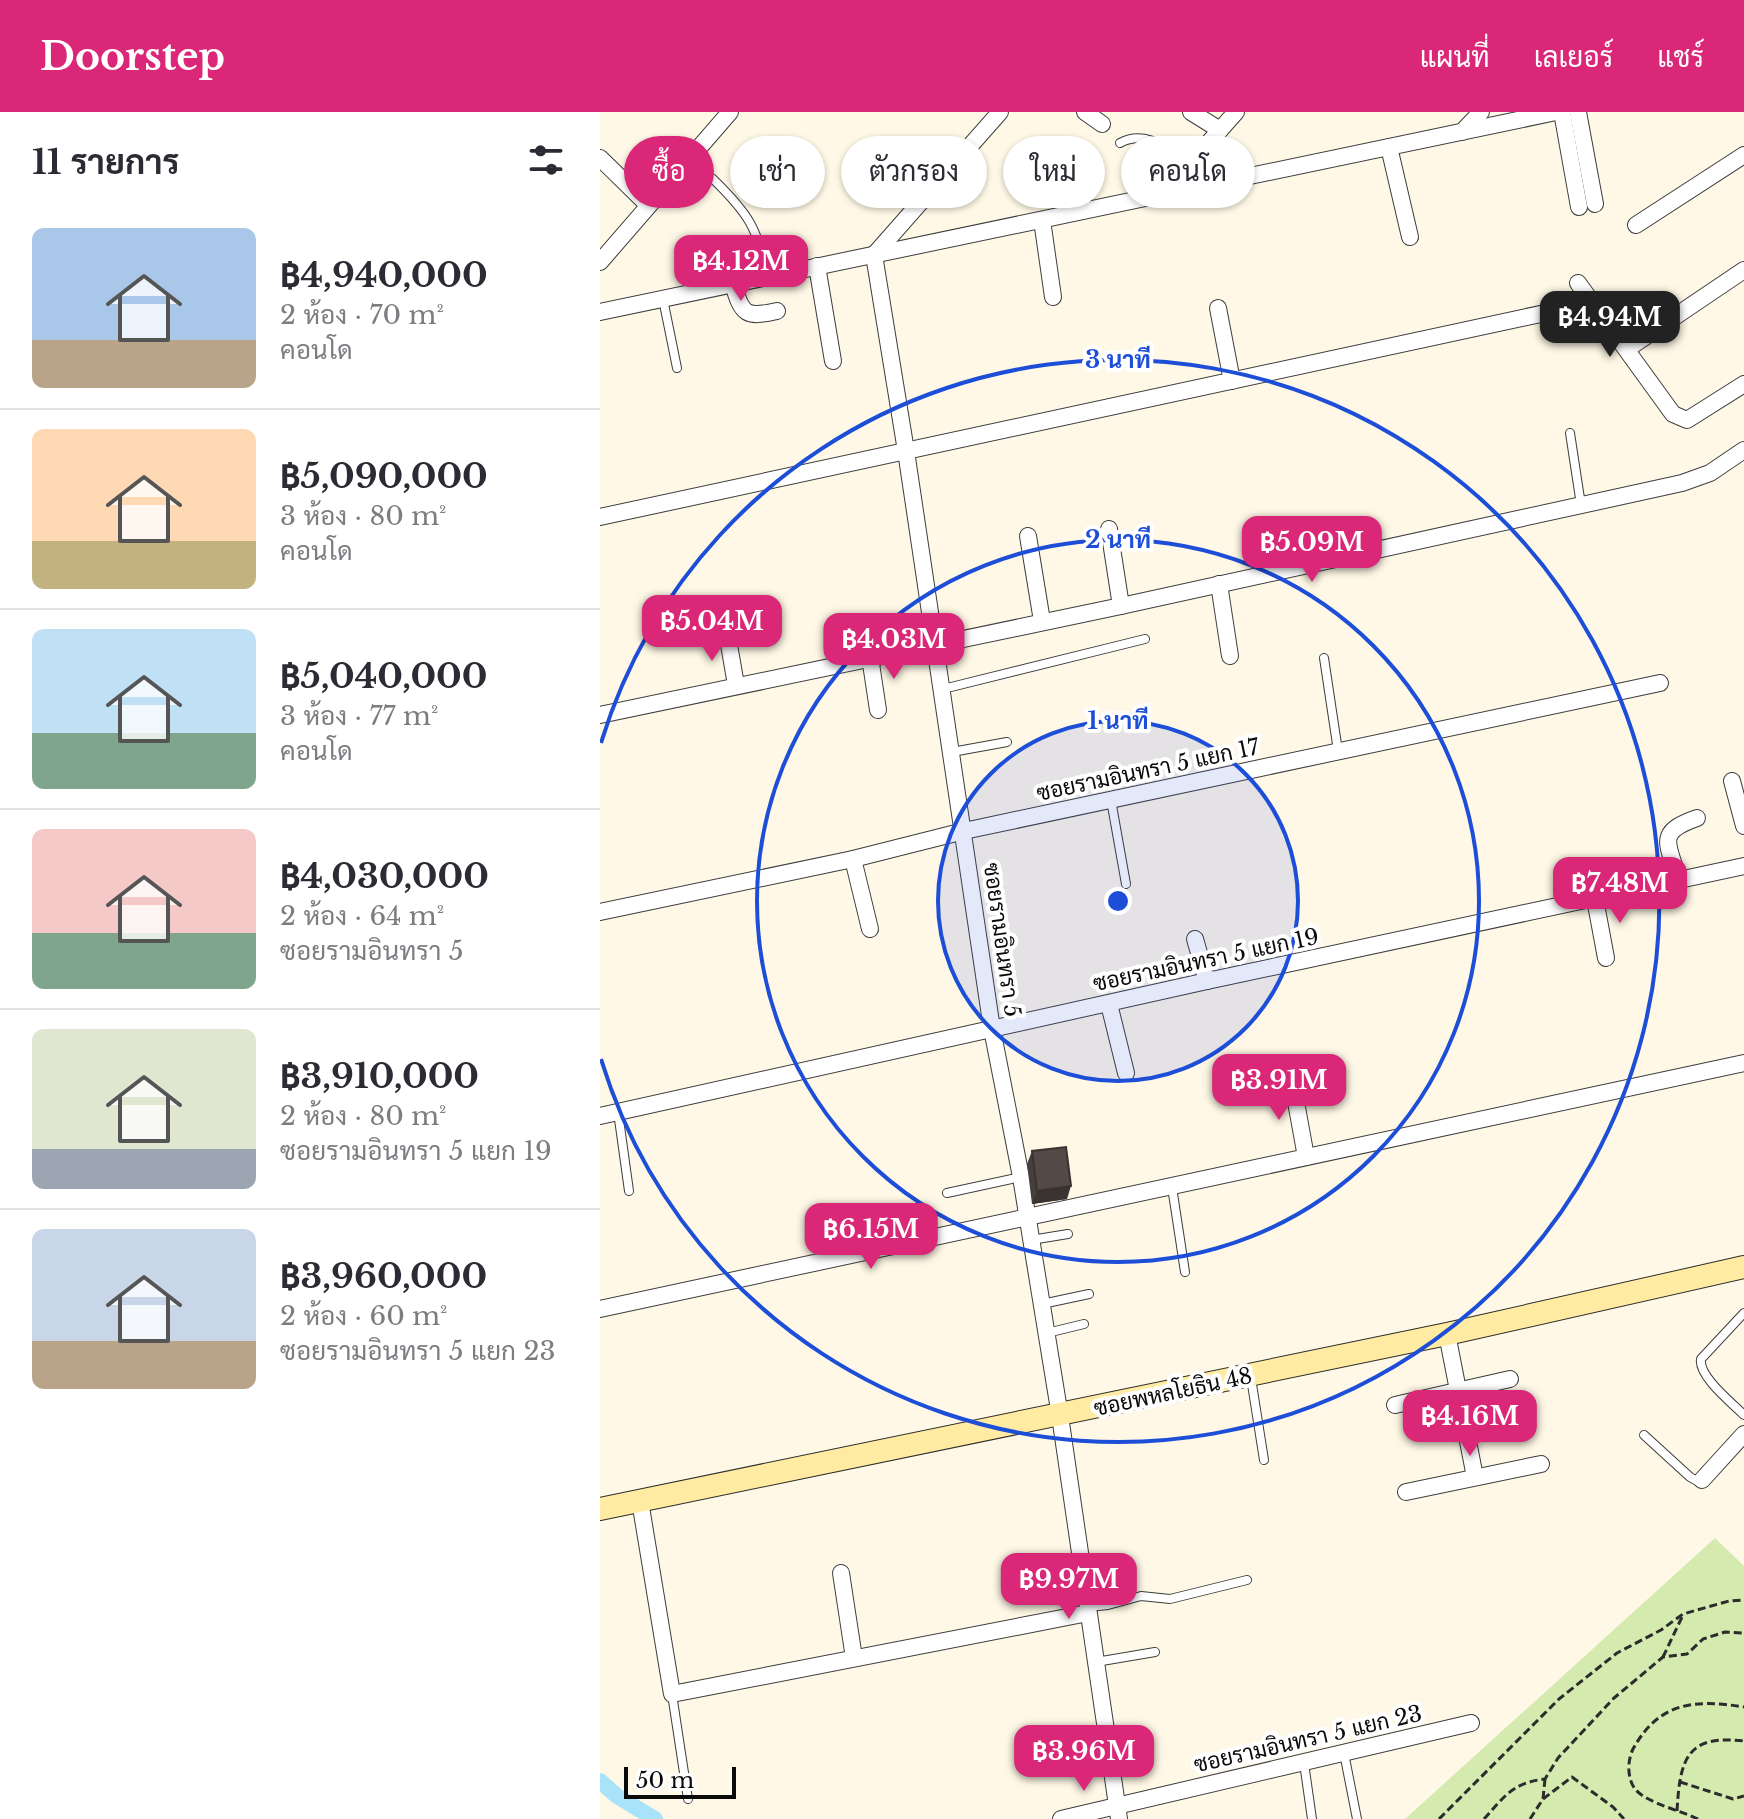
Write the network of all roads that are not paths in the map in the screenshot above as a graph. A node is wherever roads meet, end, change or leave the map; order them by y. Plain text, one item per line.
1 (730, 112) edge
2 (1000, 112) edge
3 (1085, 112) edge
4 (1191, 112) edge
5 (1236, 112) edge
6 (1481, 112) edge
7 (1556, 112) edge
8 (1562, 112) edge
9 (1578, 112) edge
10 (1102, 124) dead end
11 (1220, 130) junction
12 (1462, 132) junction
13 (709, 136) edge
14 (1215, 136) edge
15 (1389, 147) junction
16 (1744, 155) edge
17 (600, 158) edge
18 (1255, 174) edge
19 (714, 180) edge
20 (624, 182) edge
21 (1121, 203) edge
22 (645, 208) edge
23 (1042, 220) junction
24 (1636, 225) dead end
25 (1410, 237) dead end
26 (874, 255) junction
27 (600, 262) edge
28 (817, 266) junction
29 (1744, 270) edge
30 (768, 277) junction
31 (1578, 283) dead end
32 (733, 284) junction
33 (1053, 297) dead end
34 (663, 299) junction
35 (1573, 307) dead end
36 (1218, 308) dead end
37 (777, 311) dead end
38 (600, 312) edge
39 (1627, 349) junction
40 (833, 361) dead end
41 (677, 368) dead end
42 (1232, 381) junction
43 (1744, 384) edge
44 (1570, 433) dead end
45 (1744, 450) edge
46 (906, 451) junction
47 (1581, 505) junction
48 (600, 517) edge
49 (1109, 529) dead end
50 (1028, 536) dead end
51 (1219, 584) junction
52 (1121, 606) junction
53 (1042, 621) junction
54 (727, 633) dead end
55 (1145, 639) dead end
56 (934, 643) junction
57 (1230, 656) dead end
58 (870, 657) junction
59 (1324, 658) dead end
60 (1660, 683) dead end
61 (736, 685) junction
62 (943, 689) junction
63 (878, 710) dead end
64 (600, 715) edge
65 (1007, 742) dead end
66 (1338, 751) junction
67 (952, 752) junction
68 (1732, 781) dead end
69 (1111, 800) junction
70 (1697, 818) dead end
71 (1744, 826) edge
72 (964, 831) junction
73 (853, 859) junction
74 (1744, 866) edge
75 (1679, 881) junction
76 (1126, 884) dead end
77 (1595, 899) junction
78 (600, 912) edge
79 (870, 929) dead end
80 (1195, 939) dead end
81 (1606, 958) dead end
82 (1207, 981) junction
83 (1109, 1004) junction
84 (992, 1029) junction
85 (1744, 1063) edge
86 (1126, 1073) dead end
87 (1292, 1080) dead end
88 (618, 1112) junction
89 (600, 1116) edge
90 (1306, 1157) junction
91 (1021, 1177) junction
92 (1172, 1186) junction
93 (629, 1191) dead end
94 (947, 1193) dead end
95 (1027, 1217) junction
96 (1068, 1234) dead end
97 (1030, 1240) junction
98 (1744, 1267) edge
99 (1185, 1272) dead end
100 (1089, 1294) dead end
101 (1042, 1304) junction
102 (600, 1309) edge
103 (1744, 1313) edge
104 (1084, 1324) dead end
105 (1047, 1333) junction
106 (1447, 1334) junction
107 (1251, 1375) junction
108 (1510, 1379) dead end
109 (1458, 1392) junction
110 (1395, 1405) dead end
111 (1744, 1415) edge
112 (1060, 1416) junction
113 (1744, 1434) edge
114 (1644, 1435) dead end
115 (1264, 1460) dead end
116 (1541, 1464) dead end
117 (1475, 1477) junction
118 (1702, 1480) joint
119 (1406, 1492) dead end
120 (640, 1501) junction
121 (600, 1509) edge
122 (841, 1573) dead end
123 (1247, 1580) dead end
124 (1087, 1610) junction
125 (1155, 1652) dead end
126 (854, 1658) junction
127 (1095, 1662) junction
128 (672, 1694) junction
129 (1471, 1723) dead end
130 (1344, 1753) junction
131 (1304, 1763) junction
132 (688, 1799) dead end
133 (1118, 1812) edge
134 (1061, 1819) edge
135 (1312, 1819) edge
136 (1357, 1819) edge

1 - 13 street
2 - 26 street
3 - 10 street
4 - 11 street
5 - 11 street
6 - 12 street
7 - 12 street
8 - 9 street
11 - 14 street
12 - 15 street
15 - 18 street
15 - 25 street
16 - 24 street
17 - 20 street
19 - 30 lane
21 - 23 street
22 - 27 street
23 - 26 street
23 - 33 street
26 - 28 street
26 - 46 street, ซอยรามอินทรา 5
28 - 30 street
28 - 40 street
29 - 39 street
30 - 32 street
31 - 39 street
32 - 34 street
32 - 37 street
34 - 38 street
34 - 41 lane
35 - 42 street
36 - 42 street
39 - 43 street
42 - 46 street
44 - 47 lane
45 - 47 street
46 - 48 street
46 - 56 street, ซอยรามอินทรา 5
47 - 51 street
49 - 52 street
50 - 53 street
51 - 52 street
51 - 57 street
52 - 53 street
53 - 56 street
54 - 61 street
55 - 62 lane
56 - 58 street
56 - 62 street, ซอยรามอินทรา 5
58 - 61 street
58 - 63 street
59 - 66 lane
60 - 66 street, ซอยรามอินทรา 5 แยก 17
61 - 64 street
62 - 67 street, ซอยรามอินทรา 5
65 - 67 lane
66 - 69 street, ซอยรามอินทรา 5 แยก 17
67 - 72 street, ซอยรามอินทรา 5
68 - 71 street
69 - 72 street, ซอยรามอินทรา 5 แยก 17
69 - 76 lane
70 - 75 street
72 - 73 street, ซอยรามอินทรา 5 แยก 17
72 - 84 street, ซอยรามอินทรา 5
73 - 78 street, ซอยรามอินทรา 5 แยก 17
73 - 79 street
74 - 75 street, ซอยรามอินทรา 5 แยก 19
75 - 77 street, ซอยรามอินทรา 5 แยก 19
77 - 81 street
77 - 82 street, ซอยรามอินทรา 5 แยก 19
80 - 82 street
82 - 83 street, ซอยรามอินทรา 5 แยก 19
83 - 84 street, ซอยรามอินทรา 5 แยก 19
83 - 86 street
84 - 88 street, ซอยรามอินทรา 5 แยก 19
84 - 91 street, ซอยรามอินทรา 5
85 - 90 street
87 - 90 street
88 - 89 street, ซอยรามอินทรา 5 แยก 19
88 - 93 lane
90 - 92 street
91 - 94 lane
91 - 95 street, ซอยรามอินทรา 5
92 - 95 street
92 - 99 lane
95 - 97 street, ซอยรามอินทรา 5
95 - 102 street
96 - 97 lane
97 - 101 street, ซอยรามอินทรา 5
98 - 106 street, ซอยพหลโยธิน 48
100 - 101 lane
101 - 105 street, ซอยรามอินทรา 5
103 - 111 lane
104 - 105 lane
105 - 112 street, ซอยรามอินทรา 5
106 - 107 street, ซอยพหลโยธิน 48
106 - 109 street
107 - 112 street, ซอยพหลโยธิน 48
107 - 115 lane
108 - 109 street
109 - 110 street
109 - 117 street
112 - 120 street, ซอยพหลโยธิน 48
112 - 124 street, ซอยรามอินทรา 5
113 - 118 street
114 - 118 lane
116 - 117 street
117 - 119 street
120 - 121 street, ซอยพหลโยธิน 48
120 - 128 street
122 - 126 street
123 - 124 lane
124 - 126 street
124 - 127 street, ซอยรามอินทรา 5
125 - 127 lane
126 - 128 street
127 - 133 street, ซอยรามอินทรา 5
128 - 132 lane
129 - 130 street, ซอยรามอินทรา 5 แยก 23
130 - 131 street, ซอยรามอินทรา 5 แยก 23
130 - 136 lane
131 - 133 street, ซอยรามอินทรา 5 แยก 23
131 - 135 lane
133 - 134 street, ซอยรามอินทรา 5 แยก 23

